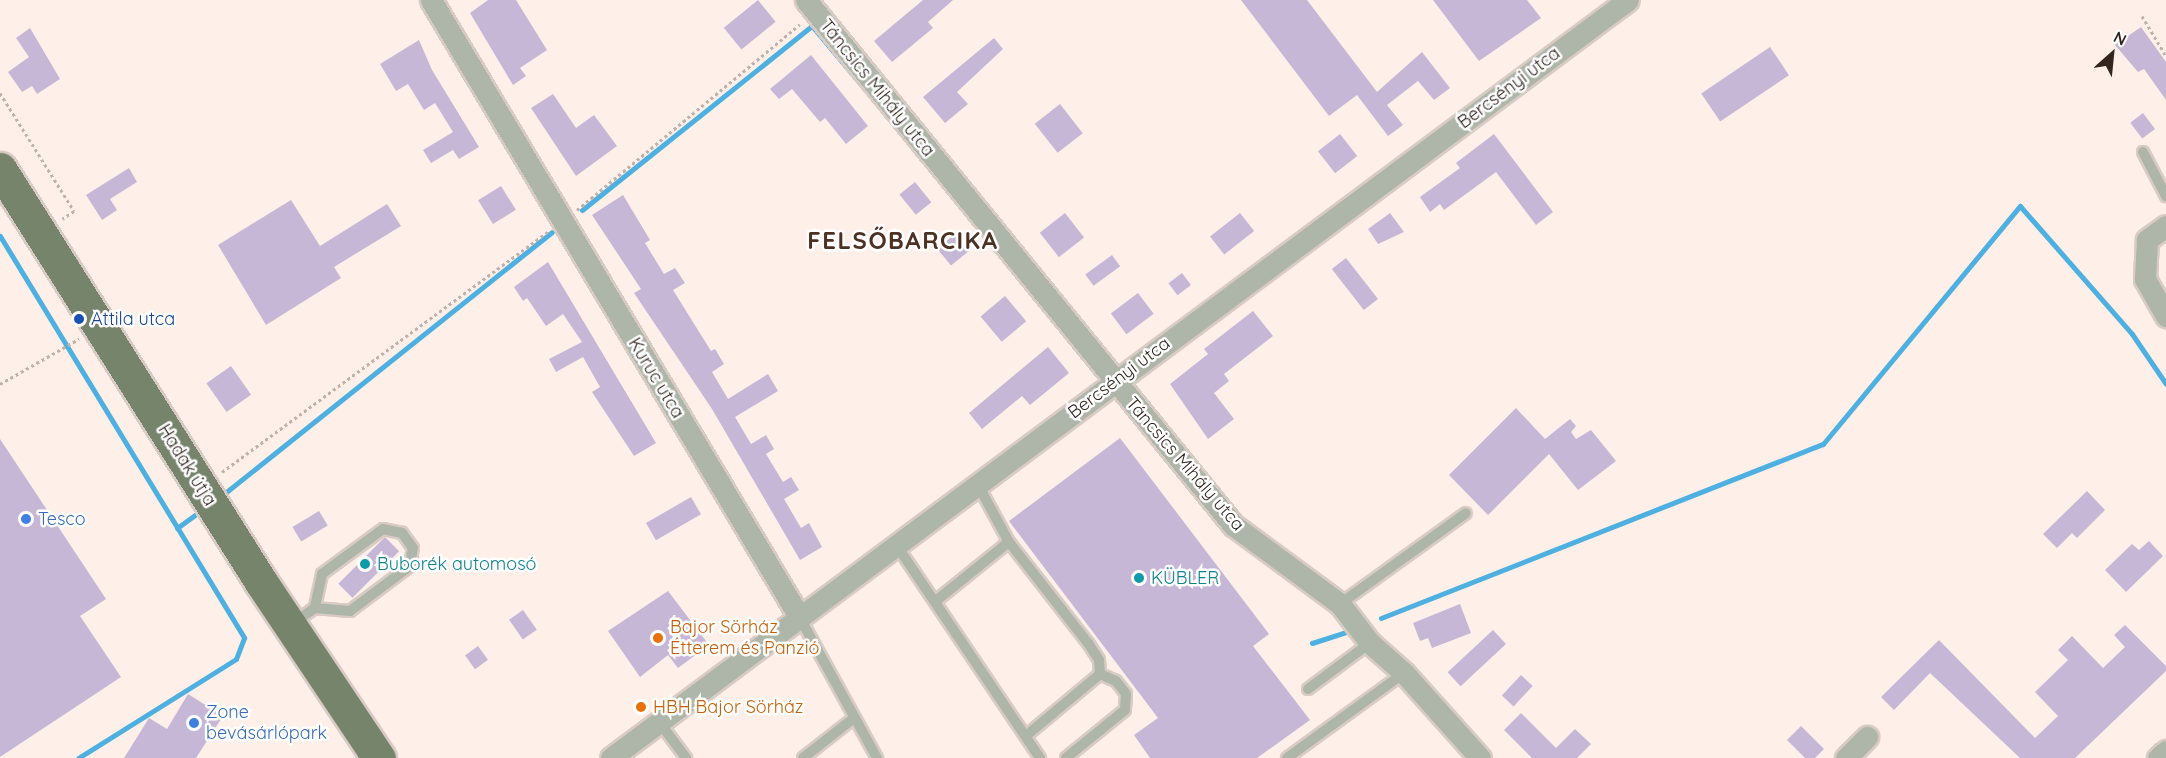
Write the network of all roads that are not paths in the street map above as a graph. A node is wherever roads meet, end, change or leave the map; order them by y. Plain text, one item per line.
1 (431, 0) edge
2 (1628, 0) edge
3 (810, 5) edge
4 (2143, 152) dead end
5 (0, 169) edge
6 (2166, 196) edge
7 (2166, 226) edge
8 (2166, 316) edge
9 (1114, 381) junction
10 (978, 485) junction
11 (1466, 513) dead end
12 (1008, 542) junction
13 (897, 546) junction
14 (937, 600) junction
15 (1340, 604) junction
16 (302, 617) junction
17 (800, 618) junction
18 (1370, 643) junction
19 (1404, 673) junction
20 (1100, 674) junction
21 (1308, 689) dead end
22 (854, 718) junction
23 (660, 723) junction
24 (1027, 735) junction
25 (1867, 737) dead end
26 (2166, 751) edge
27 (379, 758) edge
28 (611, 758) edge
29 (686, 758) edge
30 (803, 758) edge
31 (877, 758) edge
32 (1041, 758) edge
33 (1066, 758) edge
34 (1287, 758) edge
35 (1480, 758) edge
36 (1846, 758) edge
37 (2158, 758) edge

1 - 17 street, Kuruc utca
2 - 9 street, Bercsényi utca
3 - 9 street, Táncsics Mihály utca
4 - 6 lane
5 - 16 main road, Hadak útja
7 - 8 street
9 - 10 street, Bercsényi utca
9 - 15 street, Táncsics Mihály utca
10 - 12 lane
10 - 13 street, Bercsényi utca
11 - 15 lane
12 - 14 lane
12 - 20 lane
13 - 14 lane
13 - 17 street, Bercsényi utca
14 - 24 lane
15 - 18 street, Táncsics Mihály utca
16 - 16 lane
16 - 27 main road, Hadak útja
17 - 22 lane, Kuruc utca
17 - 23 street, Bercsényi utca
18 - 19 street, Táncsics Mihály utca
18 - 21 lane
19 - 34 lane
19 - 35 street, Táncsics Mihály utca
20 - 24 lane
20 - 33 lane
22 - 30 lane
22 - 31 lane, Kuruc utca
23 - 28 street, Bercsényi utca
23 - 29 lane
24 - 32 lane
25 - 36 street
26 - 37 street

